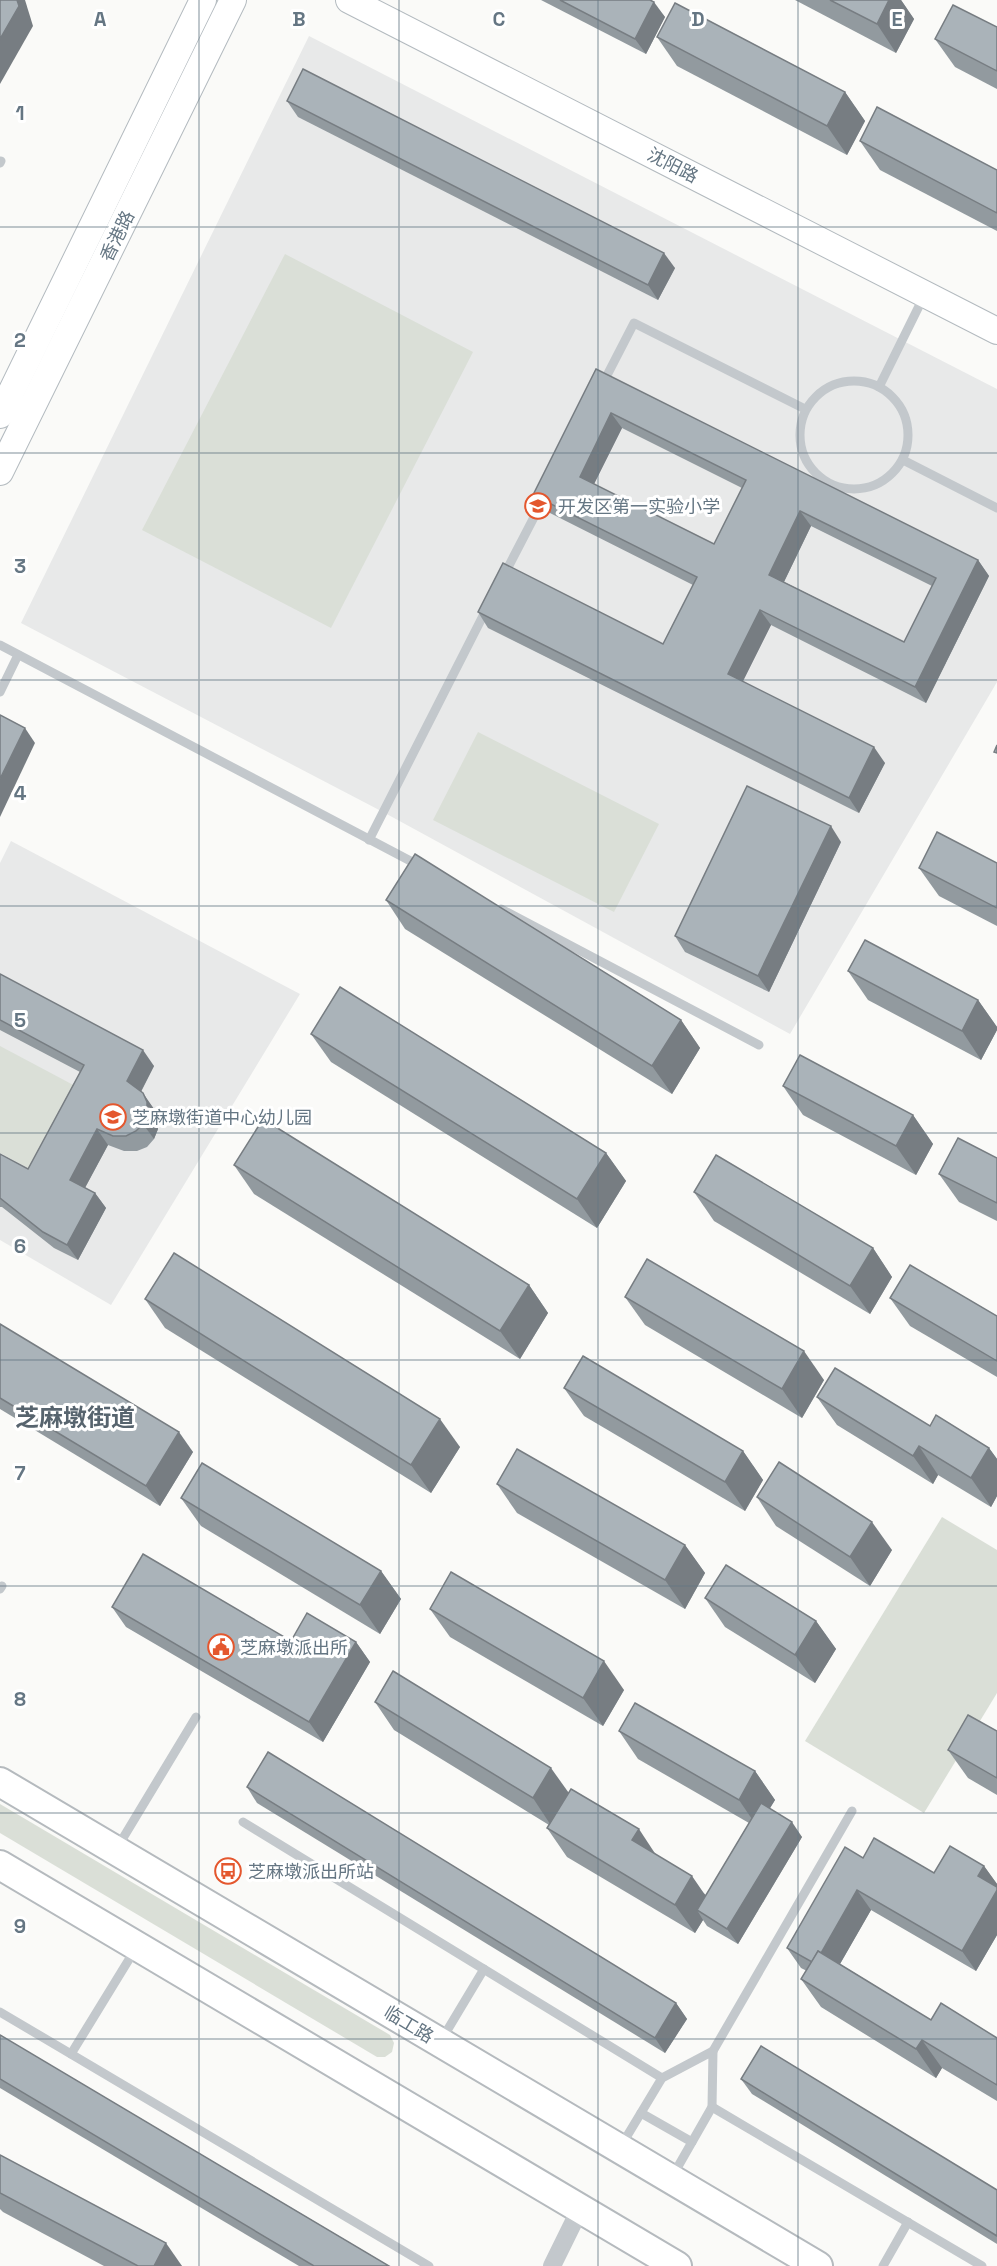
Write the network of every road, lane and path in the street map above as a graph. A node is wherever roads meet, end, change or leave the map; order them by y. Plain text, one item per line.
1 (203, 0) edge
2 (233, 0) edge
3 (349, 0) edge
4 (926, 294) junction
5 (997, 331) edge
6 (879, 387) junction
7 (595, 398) edge
8 (806, 409) junction
9 (0, 415) edge
10 (903, 460) junction
11 (0, 472) edge
12 (552, 483) edge
13 (997, 508) edge
14 (497, 589) edge
15 (492, 600) edge
16 (0, 645) edge
17 (18, 655) junction
18 (0, 692) edge
19 (369, 840) junction
20 (432, 873) edge
21 (495, 906) edge
22 (759, 1045) dead end
23 (196, 1717) dead end
24 (0, 1782) edge
25 (852, 1811) dead end
26 (243, 1822) dead end
27 (116, 1850) junction
28 (0, 1865) edge
29 (137, 1946) junction
30 (484, 1969) junction
31 (0, 2012) edge
32 (440, 2042) junction
33 (713, 2051) junction
34 (71, 2054) junction
35 (662, 2078) junction
36 (712, 2107) junction
37 (641, 2113) junction
38 (692, 2142) junction
39 (620, 2148) junction
40 (671, 2179) junction
41 (580, 2209) junction
42 (908, 2222) junction
43 (429, 2266) edge
44 (552, 2266) edge
45 (676, 2266) edge
46 (818, 2266) edge
47 (883, 2266) edge
48 (982, 2266) edge

1 - 9 main road, 香港路
2 - 11 main road, 香港路
3 - 4 main road, 沈阳路
4 - 5 main road, 沈阳路
4 - 6 lane
6 - 8 lane
6 - 10 lane
7 - 8 lane
8 - 10 lane
10 - 13 lane
12 - 14 lane
15 - 19 lane
16 - 17 lane
17 - 18 lane
17 - 19 lane
19 - 20 lane
21 - 22 lane
23 - 27 lane
24 - 27 main road, 临工路
25 - 33 lane
26 - 30 lane
27 - 32 main road, 临工路
28 - 29 main road
29 - 34 lane
29 - 41 main road
30 - 32 lane
30 - 35 lane
31 - 34 lane
32 - 39 main road, 临工路
33 - 35 lane
33 - 36 lane
34 - 43 lane
35 - 37 lane
36 - 38 lane
36 - 42 lane
37 - 38 lane
37 - 39 lane
38 - 40 lane
39 - 40 main road, 临工路
40 - 46 main road, 临工路
41 - 44 street
41 - 45 main road
42 - 47 lane
42 - 48 lane

